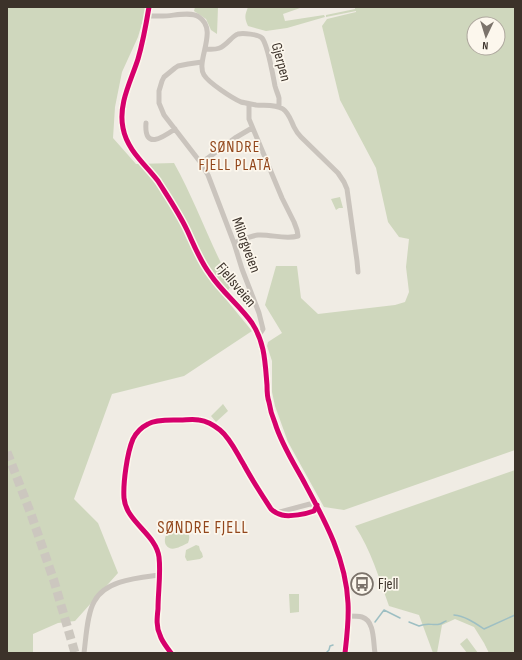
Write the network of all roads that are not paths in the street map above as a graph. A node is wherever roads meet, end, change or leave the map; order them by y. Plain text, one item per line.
1 (149, 7) edge
2 (148, 16) junction
3 (206, 49) junction
4 (202, 62) junction
5 (249, 104) junction
6 (279, 107) junction
7 (146, 123) dead end
8 (252, 128) junction
9 (175, 129) junction
10 (200, 163) junction
11 (234, 243) junction
12 (358, 272) dead end
13 (259, 335) junction
14 (317, 506) junction
15 (276, 513) junction
16 (160, 575) junction
17 (348, 616) junction
18 (84, 653) edge
19 (172, 653) edge
20 (345, 653) edge
21 (374, 653) edge

1 - 2 main road, Fjellsveien
2 - 3 street
2 - 13 main road, Fjellsveien
3 - 4 street
3 - 6 street, Gjerpen
4 - 5 street
4 - 9 street, Milorgveien
5 - 6 street
5 - 8 street
6 - 12 street
7 - 9 street
8 - 10 street
8 - 11 street
9 - 10 street, Milorgveien
10 - 11 street, Milorgveien
11 - 13 street, Milorgveien
13 - 14 main road, Fjellsveien
14 - 15 street
14 - 15 street
14 - 17 main road, Fjellsveien
15 - 16 street
16 - 18 street
16 - 19 street
17 - 20 main road, Fjellsveien
17 - 21 street

